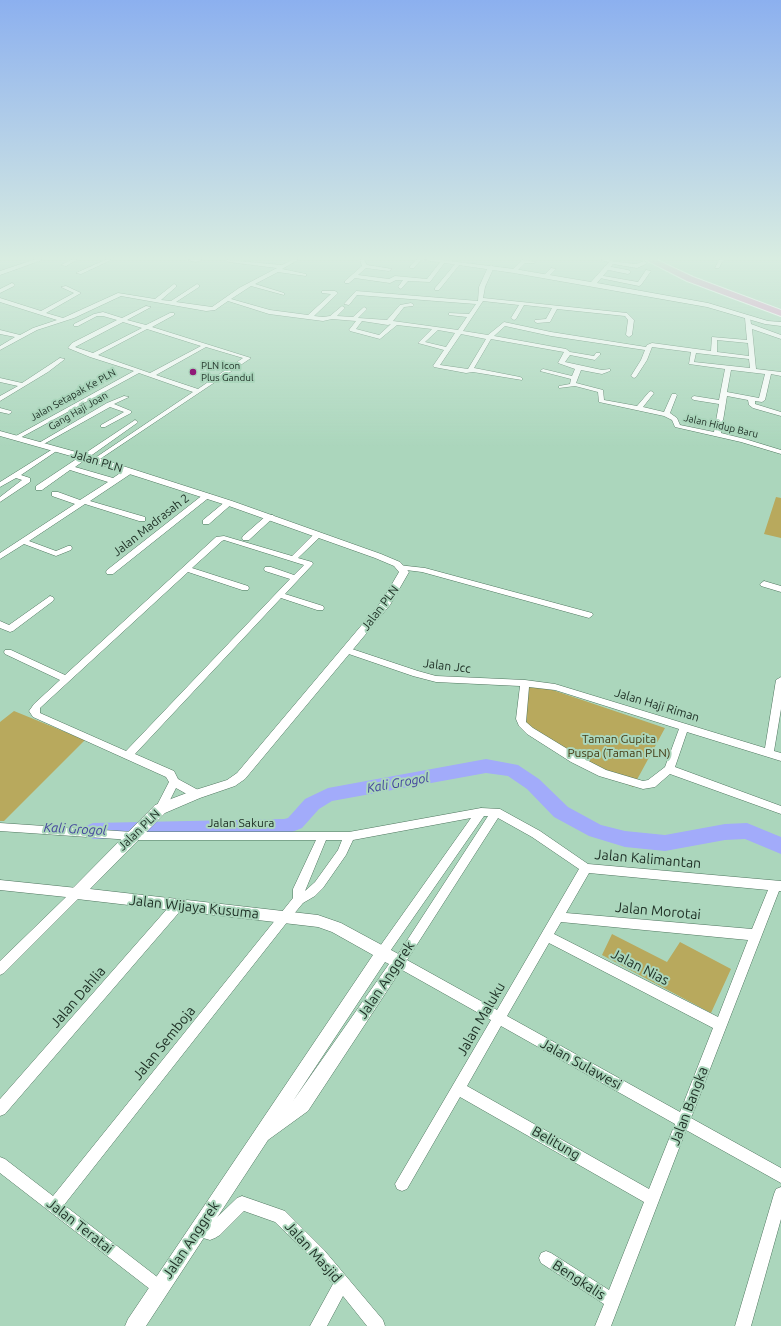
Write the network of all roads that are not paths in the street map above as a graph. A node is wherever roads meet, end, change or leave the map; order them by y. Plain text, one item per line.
1 (750, 321) edge
2 (57, 322) edge
3 (82, 322) edge
4 (119, 322) edge
5 (129, 322) edge
6 (157, 322) edge
7 (355, 322) edge
8 (376, 322) edge
9 (466, 322) edge
10 (631, 322) edge
11 (751, 322) edge
12 (764, 322) edge
13 (388, 323) joint
14 (395, 323) junction
15 (781, 323) edge
16 (76, 325) dead end
17 (147, 327) junction
18 (437, 328) junction
19 (0, 332) edge
20 (459, 332) junction
21 (552, 334) junction
22 (629, 335) dead end
23 (781, 336) edge
24 (21, 337) junction
25 (490, 337) junction
26 (751, 342) junction
27 (206, 345) junction
28 (544, 347) junction
29 (0, 348) edge
30 (447, 349) junction
31 (648, 349) junction
32 (694, 350) junction
33 (568, 353) junction
34 (714, 353) junction
35 (598, 354) dead end
36 (92, 356) junction
37 (752, 358) junction
38 (62, 359) dead end
39 (553, 363) dead end
40 (561, 363) junction
41 (577, 367) junction
42 (728, 368) junction
43 (470, 370) junction
44 (608, 370) dead end
45 (753, 370) junction
46 (139, 371) junction
47 (543, 372) dead end
48 (768, 373) junction
49 (781, 374) edge
50 (151, 375) junction
51 (634, 376) dead end
52 (574, 378) junction
53 (520, 379) dead end
54 (0, 380) edge
55 (23, 385) junction
56 (574, 385) junction
57 (561, 387) dead end
58 (198, 391) junction
59 (651, 393) dead end
60 (725, 394) junction
61 (674, 395) dead end
62 (126, 396) dead end
63 (694, 398) dead end
64 (751, 398) junction
65 (0, 399) edge
66 (723, 403) junction
67 (109, 404) junction
68 (638, 409) junction
69 (0, 410) edge
70 (9, 412) dead end
71 (666, 414) junction
72 (781, 414) edge
73 (135, 422) dead end
74 (103, 426) dead end
75 (0, 433) edge
76 (717, 435) junction
77 (16, 438) junction
78 (40, 444) junction
79 (56, 449) junction
80 (781, 452) edge
81 (83, 457) junction
82 (95, 460) junction
83 (69, 467) junction
84 (129, 471) junction
85 (16, 475) junction
86 (114, 481) junction
87 (0, 485) edge
88 (39, 488) dead end
89 (55, 494) dead end
90 (207, 496) junction
91 (0, 500) edge
92 (82, 502) junction
93 (229, 504) junction
94 (270, 518) junction
95 (142, 519) dead end
96 (206, 522) dead end
97 (318, 535) junction
98 (23, 541) junction
99 (259, 542) dead end
100 (68, 548) dead end
101 (296, 556) dead end
102 (0, 557) edge
103 (401, 567) junction
104 (187, 569) junction
105 (268, 569) dead end
106 (110, 572) dead end
107 (296, 578) junction
108 (764, 584) dead end
109 (246, 588) dead end
110 (781, 589) edge
111 (280, 595) junction
112 (50, 599) dead end
113 (320, 608) dead end
114 (589, 615) dead end
115 (4, 628) edge
116 (346, 650) junction
117 (8, 652) dead end
118 (66, 679) junction
119 (781, 680) edge
120 (525, 683) junction
121 (684, 727) junction
122 (769, 753) junction
123 (128, 755) junction
124 (781, 757) edge
125 (669, 769) junction
126 (174, 782) junction
127 (196, 794) junction
128 (160, 809) junction
129 (781, 810) edge
130 (481, 812) junction
131 (496, 812) junction
132 (0, 827) edge
133 (136, 832) junction
134 (323, 836) junction
135 (349, 836) junction
136 (586, 868) junction
137 (0, 885) edge
138 (778, 886) edge
139 (77, 893) junction
140 (299, 900) junction
141 (178, 905) junction
142 (284, 917) junction
143 (557, 917) junction
144 (400, 927) junction
145 (416, 935) junction
146 (756, 935) junction
147 (546, 936) junction
148 (382, 953) junction
149 (399, 962) junction
150 (0, 969) edge
151 (499, 1018) junction
152 (721, 1025) junction
153 (458, 1088) junction
154 (0, 1109) edge
155 (683, 1122) junction
156 (261, 1135) junction
157 (0, 1164) edge
158 (781, 1176) edge
159 (402, 1184) dead end
160 (781, 1194) edge
161 (653, 1199) junction
162 (54, 1206) junction
163 (198, 1230) junction
164 (546, 1258) dead end
165 (342, 1283) junction
166 (160, 1288) junction
167 (613, 1301) junction
168 (135, 1326) edge
169 (318, 1326) edge
170 (377, 1326) edge
171 (603, 1326) edge
172 (743, 1326) edge

1 - 26 street
2 - 24 street
3 - 16 street
4 - 36 street
5 - 17 street
6 - 17 street
7 - 14 street
8 - 13 street
9 - 20 street
10 - 22 street
11 - 23 street
12 - 15 street
13 - 14 street
14 - 18 street
17 - 27 street
17 - 36 street
18 - 20 street
18 - 30 street
19 - 24 street
20 - 25 street
20 - 30 street
21 - 25 street
21 - 28 street
21 - 31 street
24 - 29 street
25 - 28 street
25 - 43 street
26 - 34 street
26 - 37 street
27 - 50 street
27 - 58 street
28 - 33 street
30 - 43 street
31 - 32 street
31 - 51 street
32 - 34 street
32 - 42 street
33 - 35 street
33 - 40 street
34 - 37 street
36 - 46 street
37 - 45 street
38 - 55 street
39 - 40 street
40 - 41 street
41 - 44 street
41 - 52 street
42 - 45 street
42 - 60 street
43 - 53 street
45 - 48 street
46 - 50 street
46 - 77 street, Jalan Setapak Ke PLN
47 - 52 street
48 - 49 street
48 - 64 street
50 - 58 street
52 - 56 street
54 - 55 street
55 - 65 street
56 - 57 street
56 - 68 street
58 - 82 street
59 - 68 street
60 - 64 street
60 - 66 street
61 - 71 street
62 - 67 street, Gang Haji Joan
63 - 66 street
64 - 72 street
66 - 76 street
67 - 74 street
67 - 78 street, Gang Haji Joan
68 - 71 street
69 - 70 street
71 - 76 street, Jalan Hidup Baru
73 - 81 street
75 - 77 street, Jalan PLN
76 - 80 street, Jalan Hidup Baru
77 - 78 street, Jalan PLN
78 - 79 street, Jalan PLN
79 - 81 street, Jalan PLN
79 - 85 street
81 - 82 street, Jalan PLN
81 - 83 street
82 - 84 street, Jalan PLN
83 - 86 street
83 - 88 street
84 - 86 street
84 - 90 street, Jalan PLN
85 - 87 street
85 - 91 street
86 - 92 street
89 - 92 street
90 - 93 street, Jalan PLN
90 - 106 street, Jalan Madrasah 2
92 - 95 street
92 - 98 street
93 - 94 street, Jalan PLN
93 - 96 street
94 - 97 street, Jalan PLN
94 - 99 street
97 - 101 street
97 - 103 street, Jalan PLN
98 - 100 street
98 - 102 street
103 - 114 street
103 - 116 street, Jalan PLN
104 - 107 street
104 - 109 street
104 - 118 street
105 - 107 street
107 - 111 street
108 - 110 street
111 - 113 street
111 - 123 street
112 - 115 street
116 - 120 street, Jalan Jcc
116 - 127 street, Jalan PLN
117 - 118 street
118 - 123 street
119 - 122 street
120 - 121 street, Jalan Haji Riman
120 - 125 street
121 - 122 street, Jalan Haji Riman
121 - 125 street
122 - 124 street, Jalan Haji Riman
123 - 126 street
125 - 129 street
126 - 127 street
126 - 128 street
127 - 128 street, Jalan PLN
128 - 133 street, Jalan PLN
130 - 131 street, Jalan Kalimantan
130 - 135 street, Jalan Sakura
130 - 144 street, Jalan Anggrek
131 - 136 street, Jalan Kalimantan
131 - 145 street, Jalan Anggrek
132 - 133 street, Jalan Sakura
133 - 134 street, Jalan Sakura
133 - 139 street, Jalan PLN
134 - 135 street, Jalan Sakura
134 - 140 street
135 - 140 street, Jalan Semboja
136 - 138 street, Jalan Kalimantan
136 - 143 street, Jalan Maluku
137 - 139 street, Jalan Wijaya Kusuma
138 - 146 street, Jalan Bangka
139 - 141 street, Jalan Wijaya Kusuma
139 - 150 street
140 - 142 street, Jalan Semboja
141 - 142 street, Jalan Wijaya Kusuma
141 - 154 street, Jalan Dahlia
142 - 148 street, Jalan Wijaya Kusuma
142 - 162 street, Jalan Semboja
143 - 146 street, Jalan Morotai
143 - 147 street, Jalan Maluku
144 - 145 street
144 - 148 street, Jalan Anggrek
145 - 149 street, Jalan Anggrek
146 - 152 street, Jalan Bangka
147 - 151 street, Jalan Maluku
147 - 152 street, Jalan Nias
148 - 149 street, Jalan Sulawesi
148 - 156 street, Jalan Anggrek
149 - 151 street, Jalan Sulawesi
149 - 156 street, Jalan Anggrek
151 - 153 street, Jalan Maluku
151 - 155 street, Jalan Sulawesi
152 - 155 street, Jalan Bangka
153 - 159 street, Jalan Maluku
153 - 161 street, Belitung
155 - 158 street, Jalan Sulawesi
155 - 161 street, Jalan Bangka
156 - 163 street, Jalan Anggrek
157 - 162 street, Jalan Teratai
160 - 172 street
161 - 167 street, Jalan Bangka
162 - 166 street, Jalan Teratai
163 - 165 street, Jalan Masjid
163 - 166 street, Jalan Anggrek
164 - 167 street, Bengkalis
165 - 169 street
165 - 170 street, Jalan Masjid
166 - 168 street, Jalan Anggrek
167 - 171 street, Jalan Bangka

